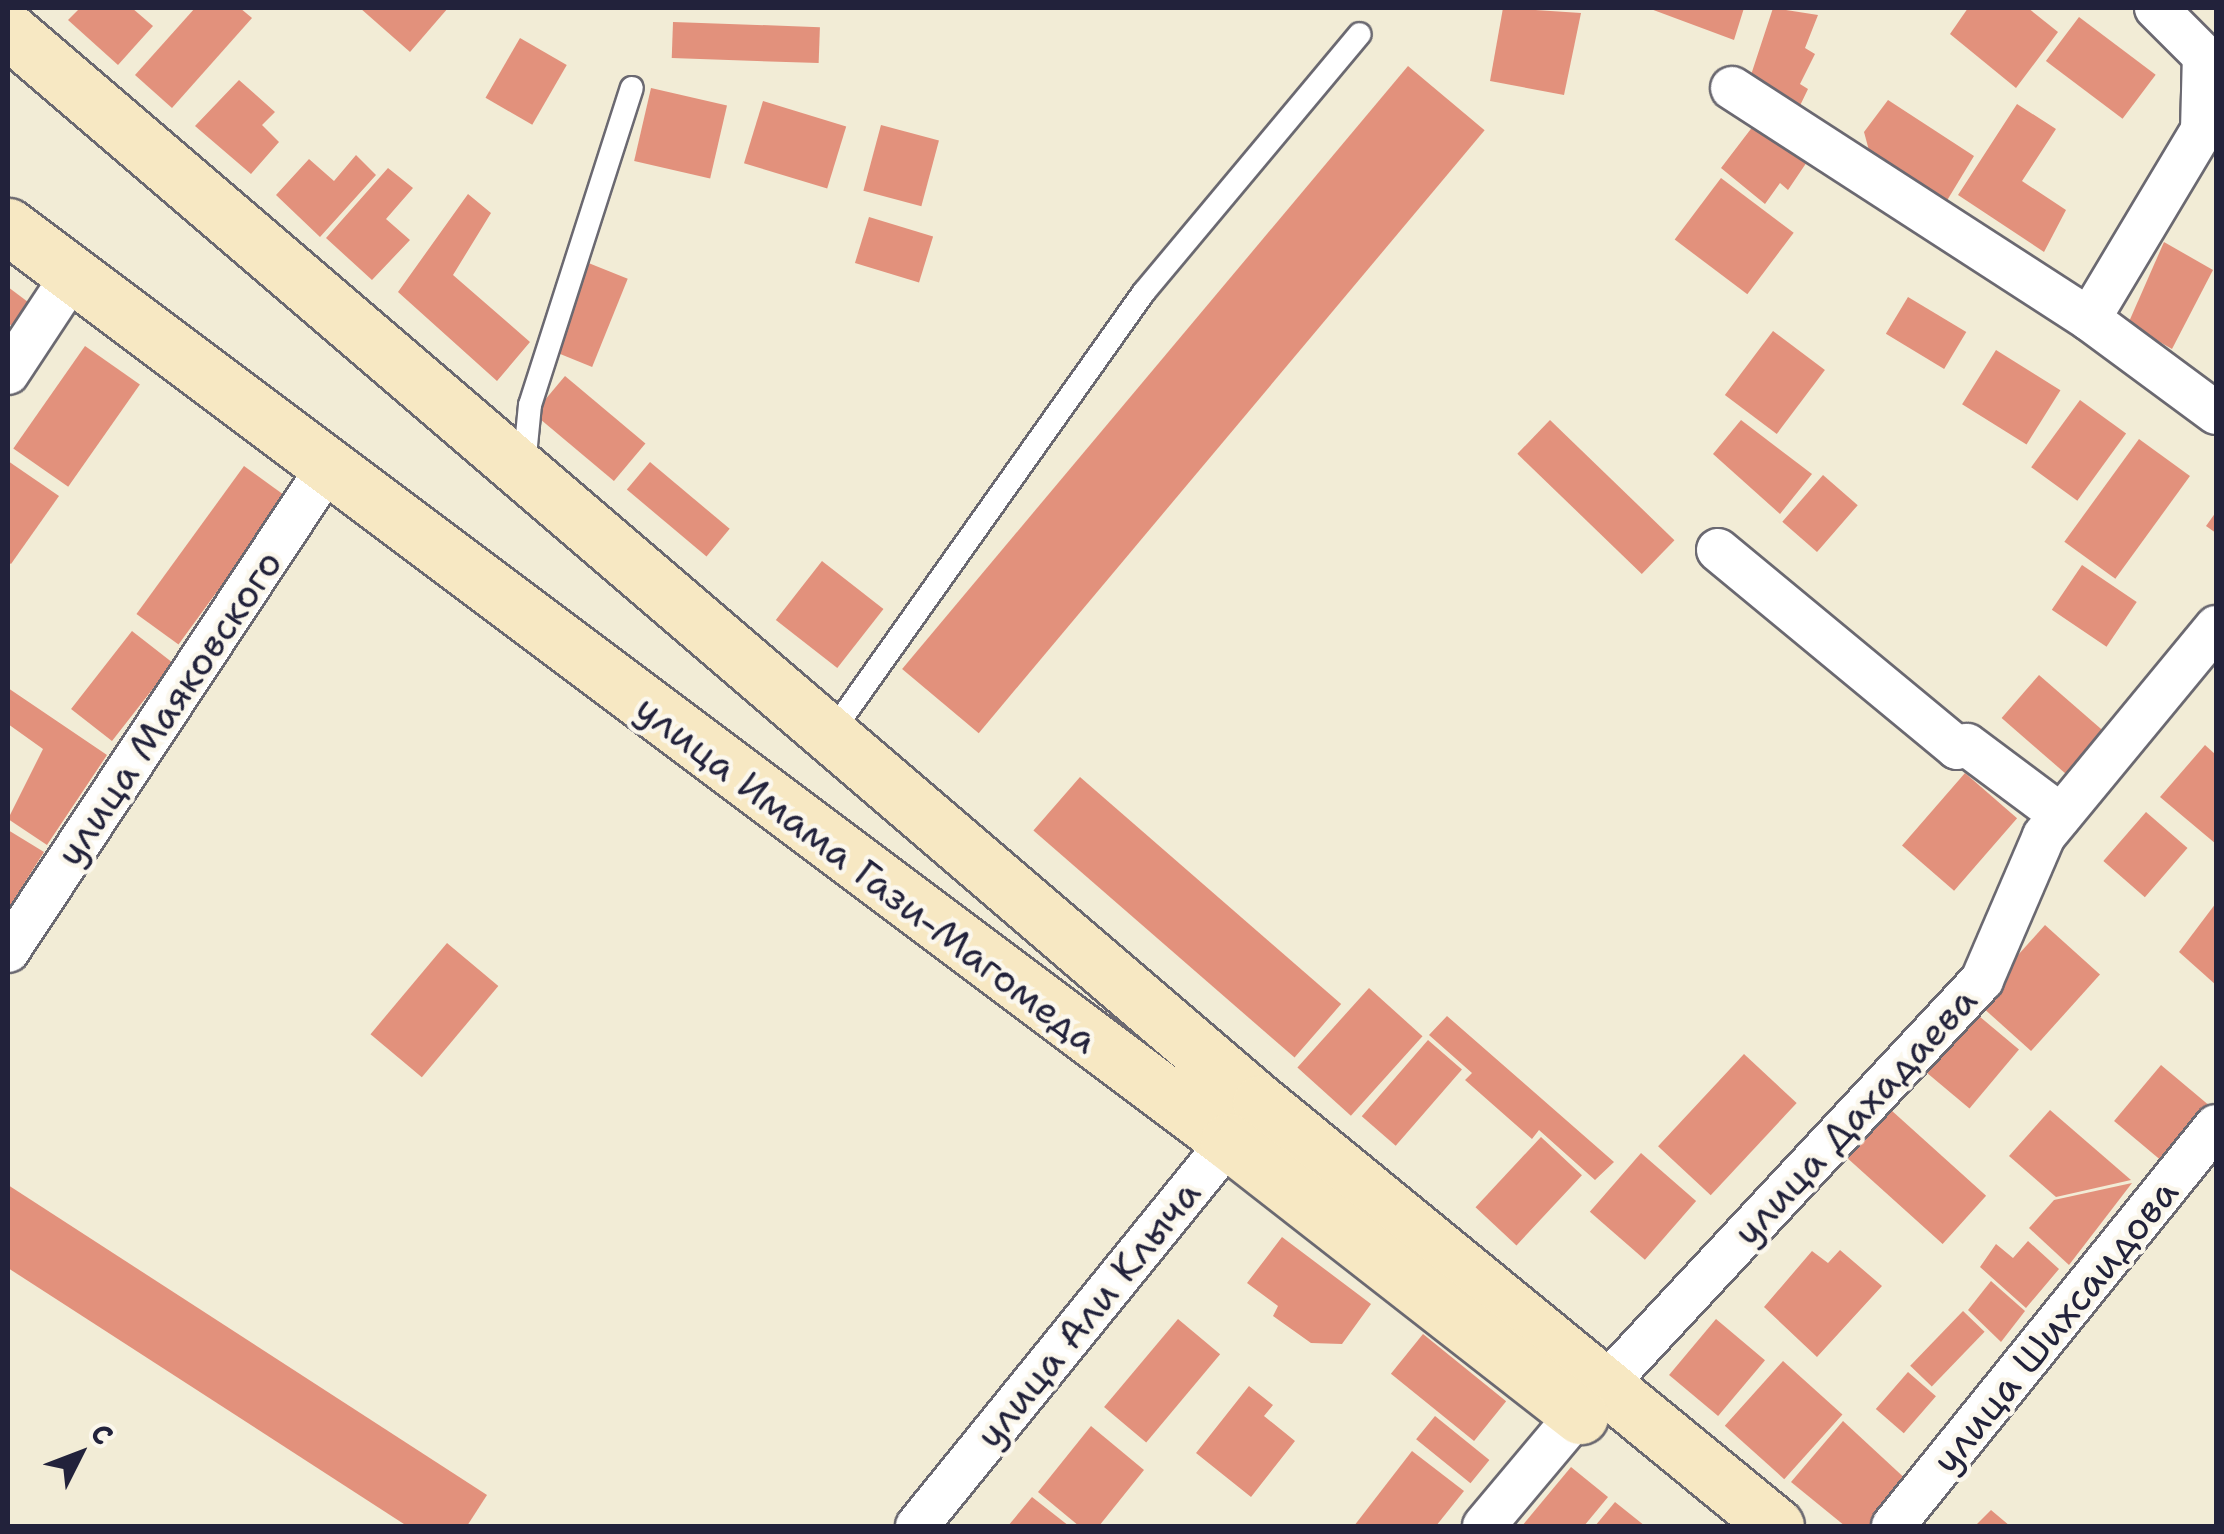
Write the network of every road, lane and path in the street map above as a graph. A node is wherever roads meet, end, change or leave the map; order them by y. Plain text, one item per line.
1 (2156, 8) edge
2 (8, 30) edge
3 (1360, 34) dead end
4 (632, 88) dead end
5 (1732, 88) dead end
6 (8, 226) edge
7 (74, 274) junction
8 (2089, 320) junction
9 (8, 373) edge
10 (2216, 413) edge
11 (330, 464) junction
12 (524, 470) junction
13 (1718, 550) dead end
14 (2216, 627) edge
15 (832, 732) junction
16 (2061, 815) junction
17 (8, 951) edge
18 (1244, 1122) junction
19 (2216, 1126) edge
20 (1590, 1401) junction
21 (917, 1526) edge
22 (1484, 1526) edge
23 (1723, 1526) edge
24 (1776, 1526) edge
25 (1893, 1526) edge

1 - 8 street
2 - 12 main road
3 - 15 lane
4 - 12 lane
5 - 8 street
6 - 7 main road, улица Имама Гази-Магомеда
7 - 9 street
7 - 11 main road, улица Имама Гази-Магомеда
8 - 10 street
11 - 17 street, улица Маяковского
11 - 18 main road, улица Имама Гази-Магомеда
12 - 15 main road
13 - 16 street
14 - 16 street, улица Дахадаева
15 - 18 main road
16 - 20 street, улица Дахадаева
18 - 20 main road, улица Имама Гази-Магомеда
18 - 21 street, улица Али Клыча
19 - 25 street, улица Шихсаидова
20 - 22 street, улица Дахадаева
20 - 23 main road, улица Имама Гази-Магомеда
20 - 24 main road

